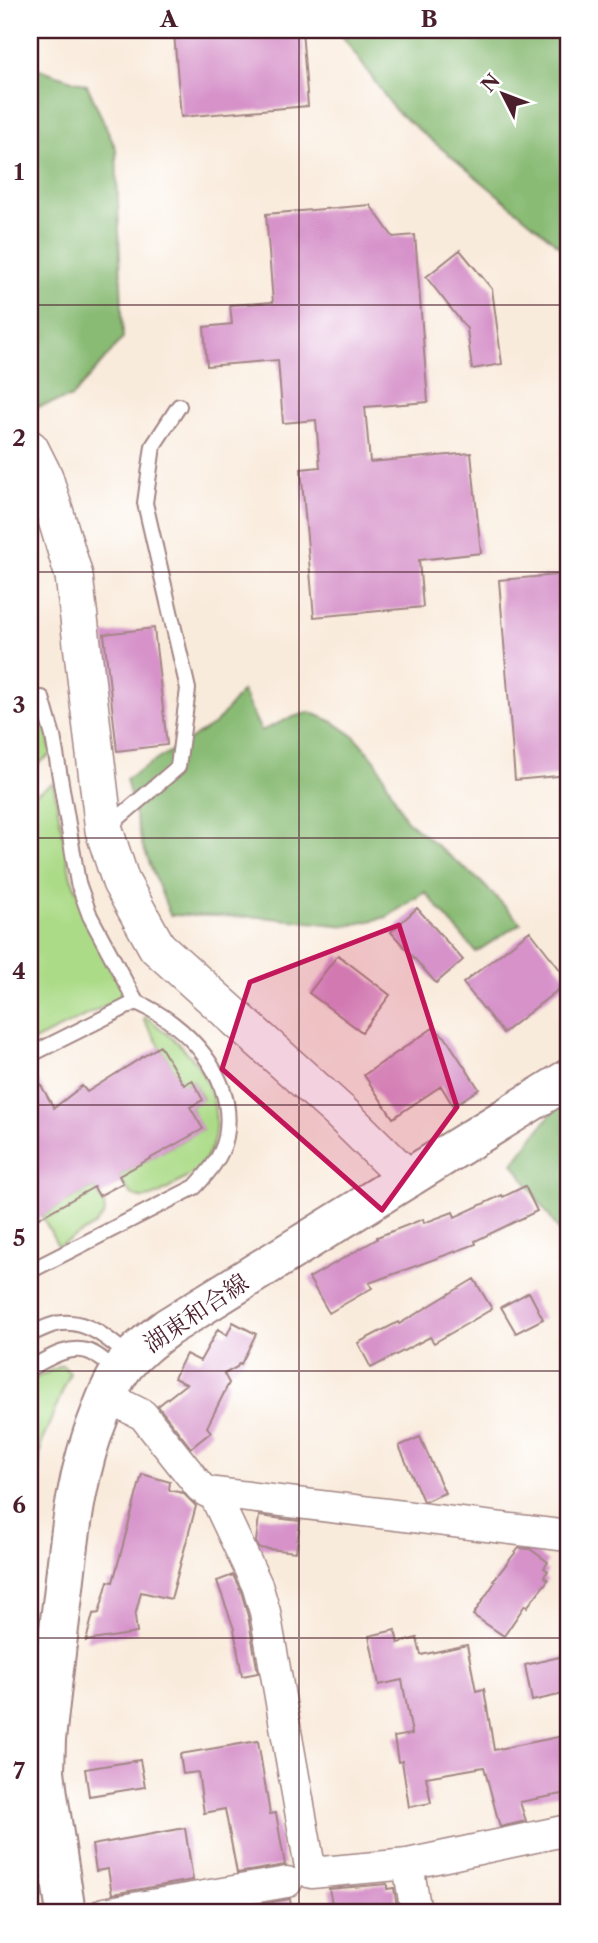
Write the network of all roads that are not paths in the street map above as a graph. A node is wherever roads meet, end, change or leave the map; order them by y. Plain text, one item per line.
1 (179, 406) dead end
2 (30, 449) edge
3 (43, 698) dead end
4 (104, 830) junction
5 (136, 1002) junction
6 (30, 1055) edge
7 (568, 1079) edge
8 (408, 1179) junction
9 (30, 1271) edge
10 (30, 1334) edge
11 (30, 1368) edge
12 (119, 1376) junction
13 (214, 1494) junction
14 (568, 1536) edge
15 (568, 1830) edge
16 (408, 1864) junction
17 (287, 1882) dead end
18 (66, 1913) edge
19 (104, 1913) edge
20 (415, 1913) edge

1 - 4 lane
2 - 4 street
3 - 5 lane
4 - 8 street
5 - 6 lane
5 - 9 lane
7 - 8 main road, 湖東和合線
8 - 12 main road, 湖東和合線
10 - 12 lane
11 - 12 lane
12 - 13 street
12 - 18 main road, 湖東和合線
13 - 14 street
13 - 16 street
15 - 16 street
16 - 20 street
17 - 19 street

